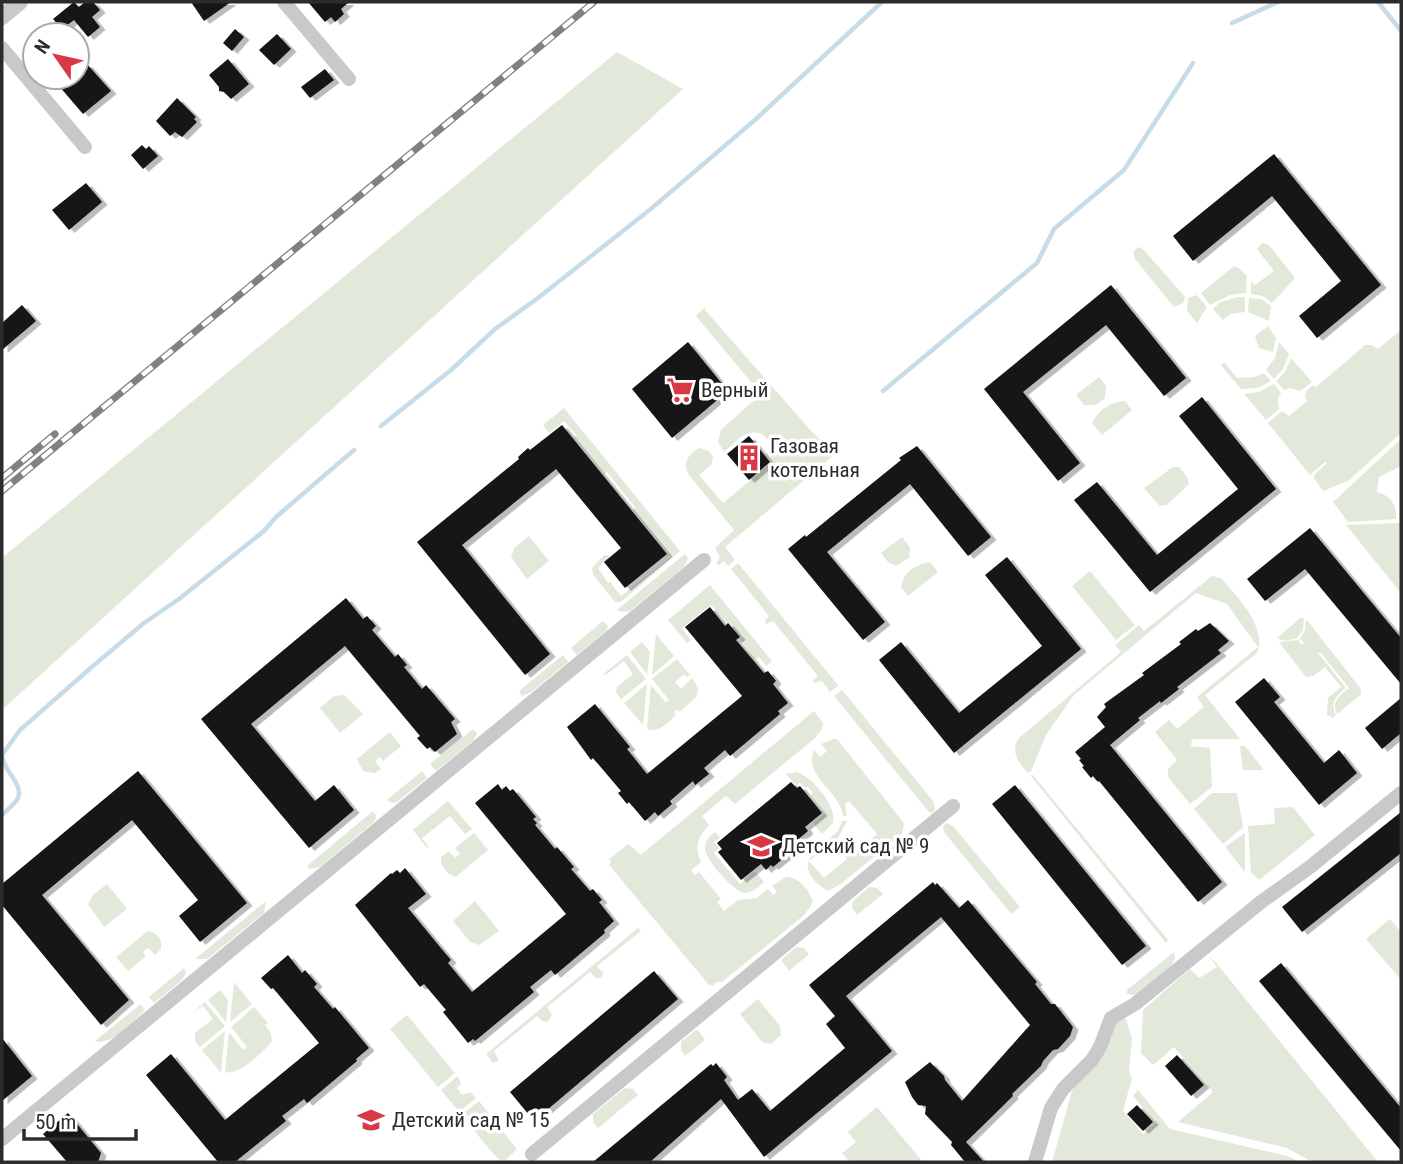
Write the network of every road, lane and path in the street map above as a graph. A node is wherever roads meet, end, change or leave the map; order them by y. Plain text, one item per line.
1 (20, 2) edge
2 (284, 2) edge
3 (2, 17) edge
4 (2, 47) edge
5 (349, 79) dead end
6 (85, 147) dead end
7 (704, 560) dead end
8 (1401, 793) edge
9 (953, 806) dead end
10 (2, 1139) edge
11 (532, 1154) dead end
12 (1035, 1162) edge

1 - 3 street
2 - 5 street
4 - 6 street
7 - 10 street
8 - 12 street
9 - 11 street

